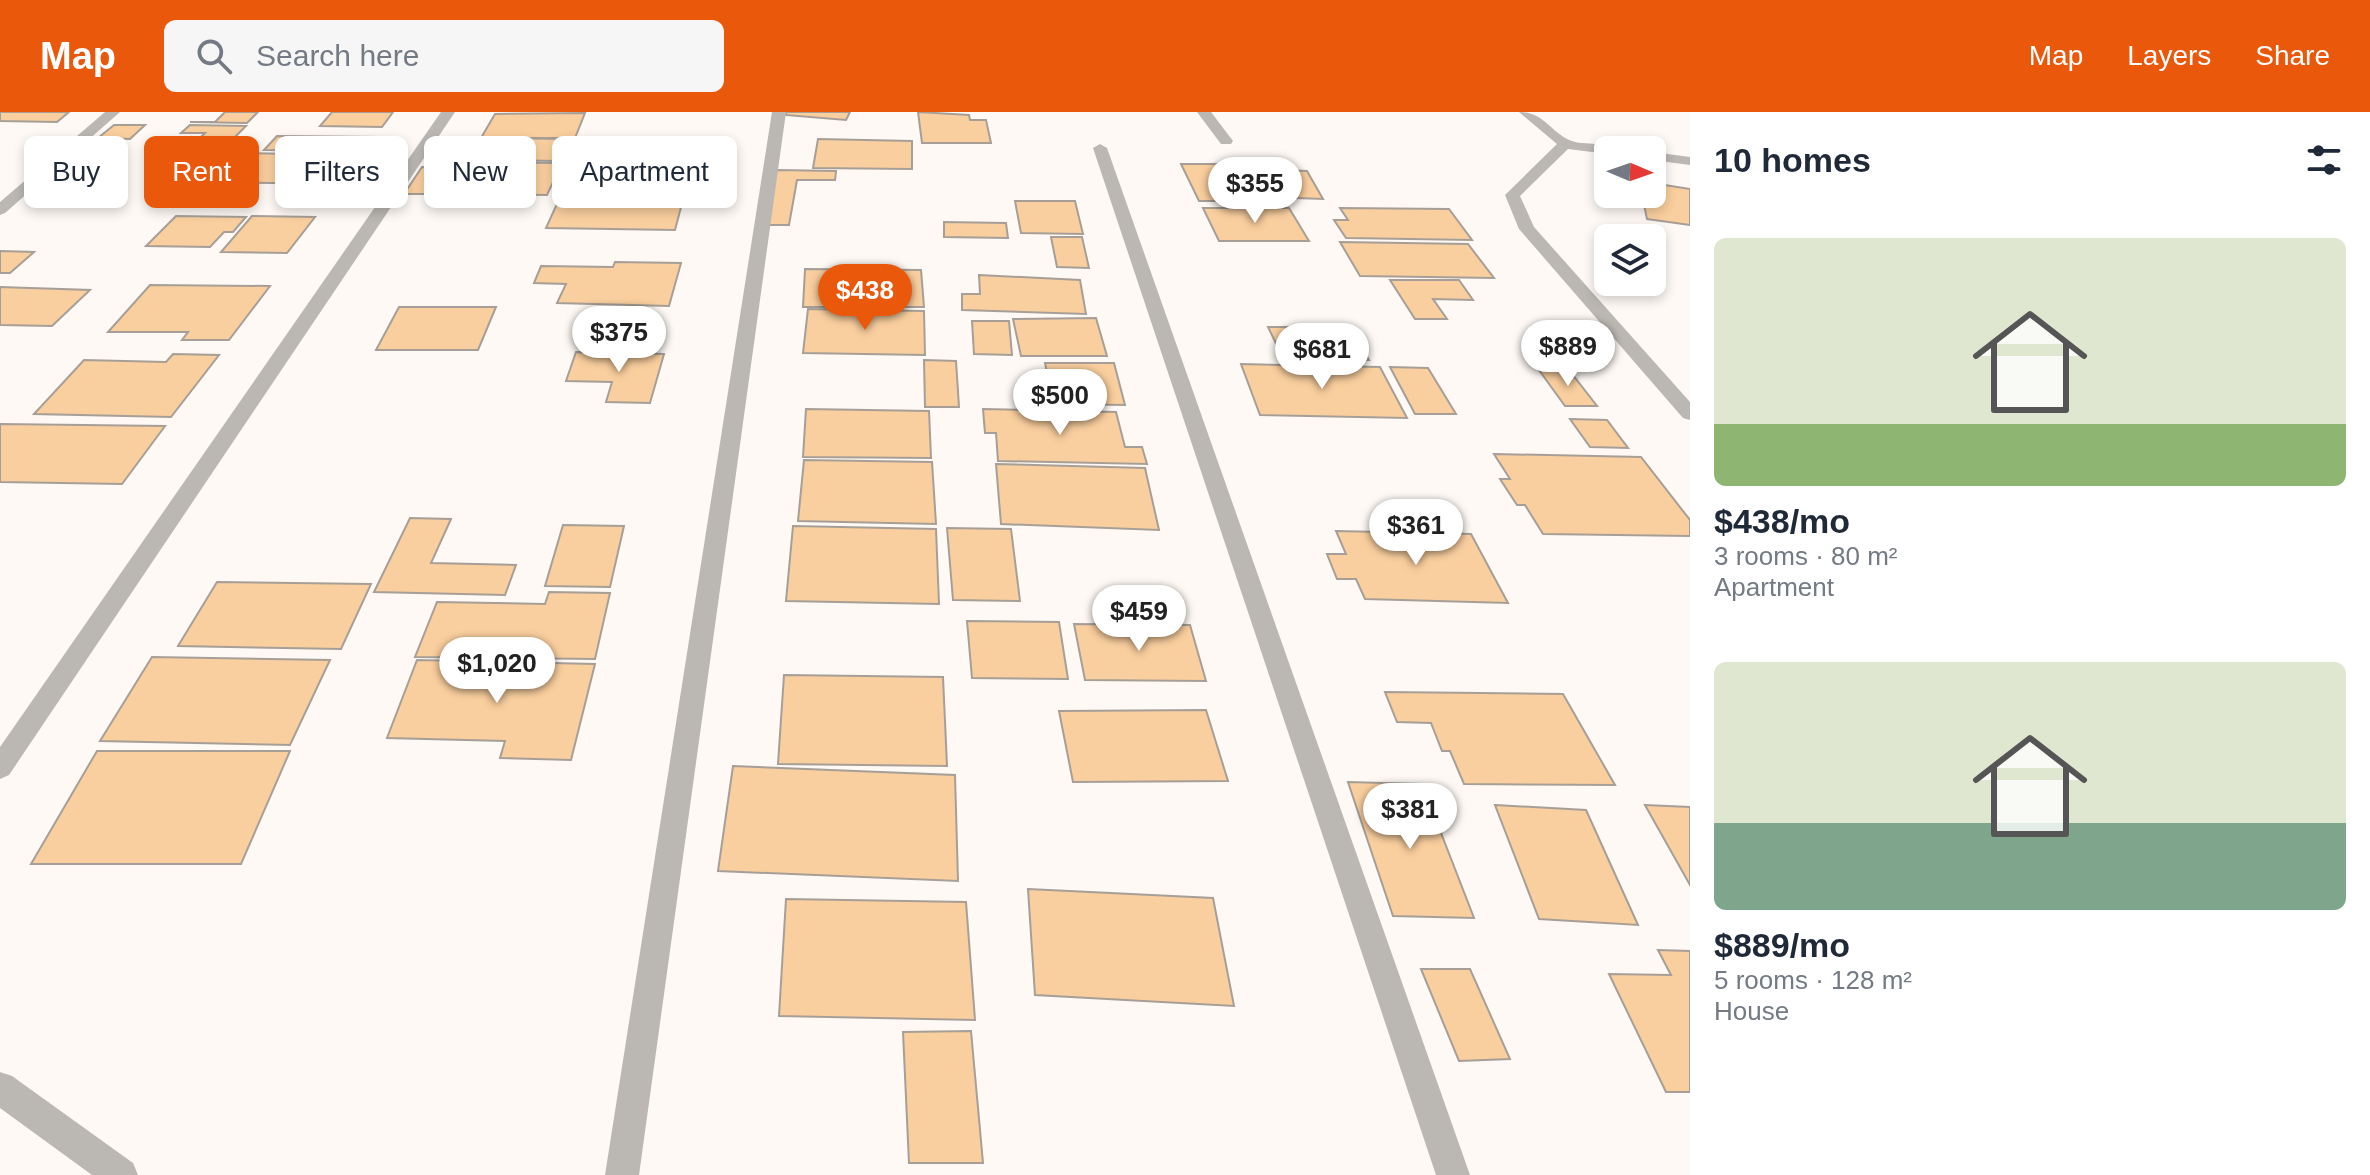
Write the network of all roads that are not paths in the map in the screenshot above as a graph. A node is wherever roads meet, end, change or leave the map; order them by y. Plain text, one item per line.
1 (113, 112) edge
2 (448, 112) edge
3 (779, 112) edge
4 (1204, 112) edge
5 (1526, 112) edge
6 (1226, 141) dead end
7 (1565, 144) junction
8 (1100, 148) dead end
9 (1594, 148) edge
10 (1666, 158) edge
11 (1690, 161) edge
12 (0, 210) edge
13 (1690, 414) edge
14 (0, 768) edge
15 (0, 1088) edge
16 (121, 1175) edge
17 (622, 1175) edge
18 (1453, 1175) edge

1 - 12 street
2 - 14 street
3 - 17 street
4 - 6 street
5 - 7 street
7 - 9 street
7 - 13 street
8 - 18 street
10 - 11 street
15 - 16 street

